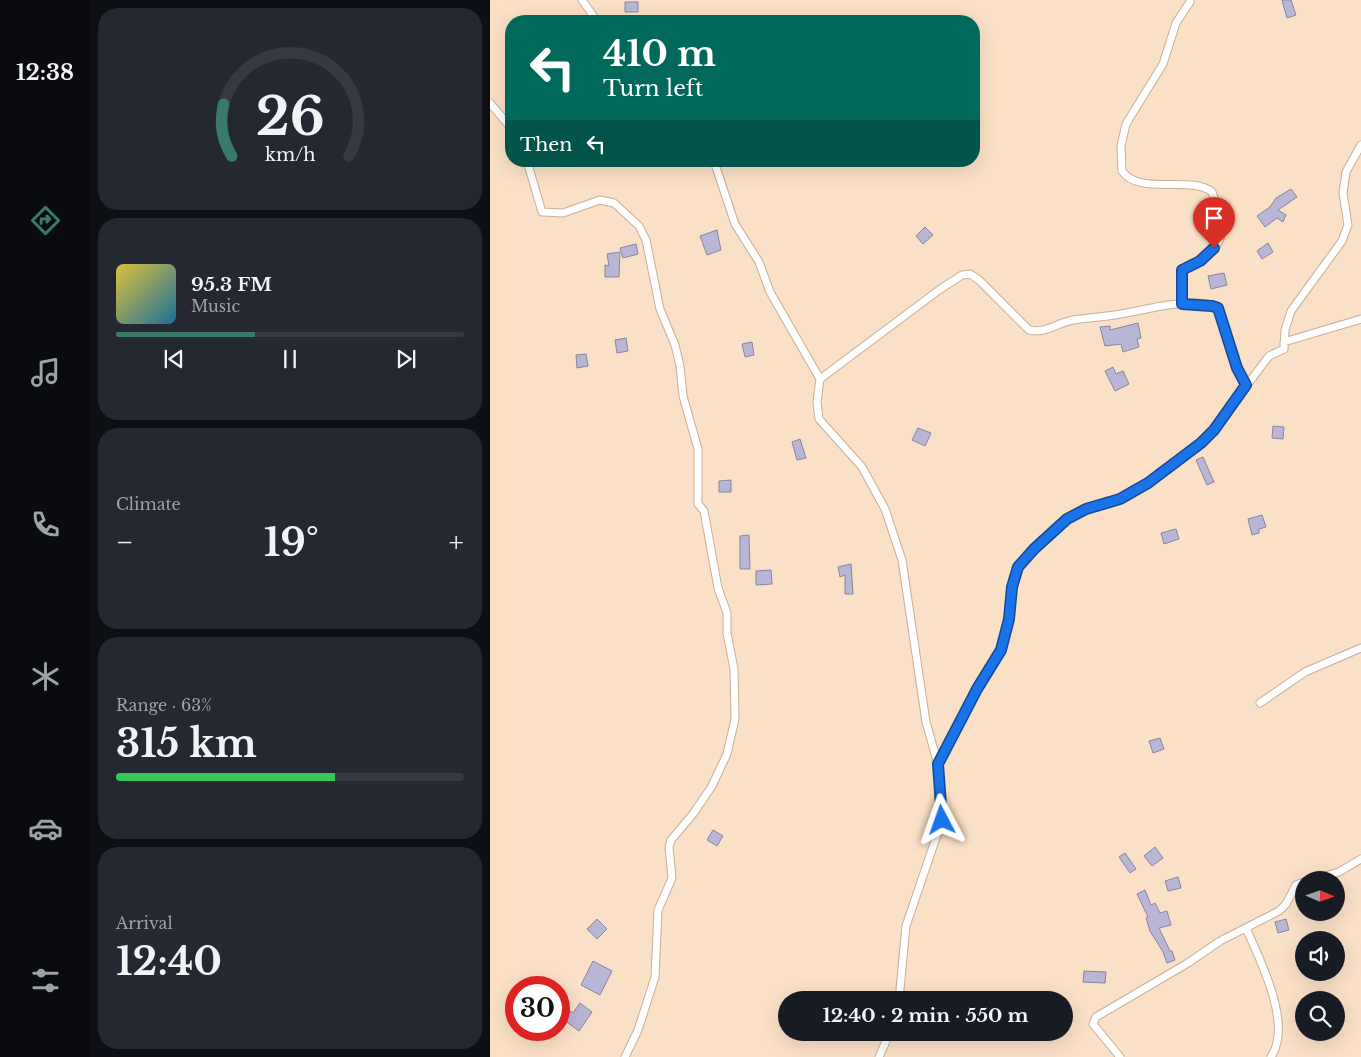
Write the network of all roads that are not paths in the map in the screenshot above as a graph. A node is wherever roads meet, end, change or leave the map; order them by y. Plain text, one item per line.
1 (582, 0) edge
2 (1190, 2) dead end
3 (593, 15) edge
4 (490, 103) edge
5 (505, 121) edge
6 (1361, 145) edge
7 (529, 167) edge
8 (716, 167) edge
9 (1182, 304) junction
10 (1361, 319) edge
11 (1284, 349) junction
12 (820, 379) junction
13 (1246, 385) junction
14 (1361, 648) edge
15 (1260, 703) dead end
16 (938, 764) junction
17 (1361, 858) edge
18 (1341, 871) edge
19 (1295, 887) edge
20 (1246, 928) junction
21 (901, 991) edge
22 (886, 1041) edge
23 (625, 1057) edge
24 (879, 1057) edge
25 (1120, 1057) edge
26 (1272, 1057) edge

1 - 3 street
2 - 9 street
4 - 5 street
6 - 11 street
7 - 23 street
8 - 12 street
9 - 12 street
9 - 13 street
10 - 11 street
11 - 13 street
12 - 16 street
13 - 16 street
14 - 15 street
16 - 21 street
17 - 18 street
19 - 20 street
20 - 25 street
20 - 26 street
22 - 24 street

